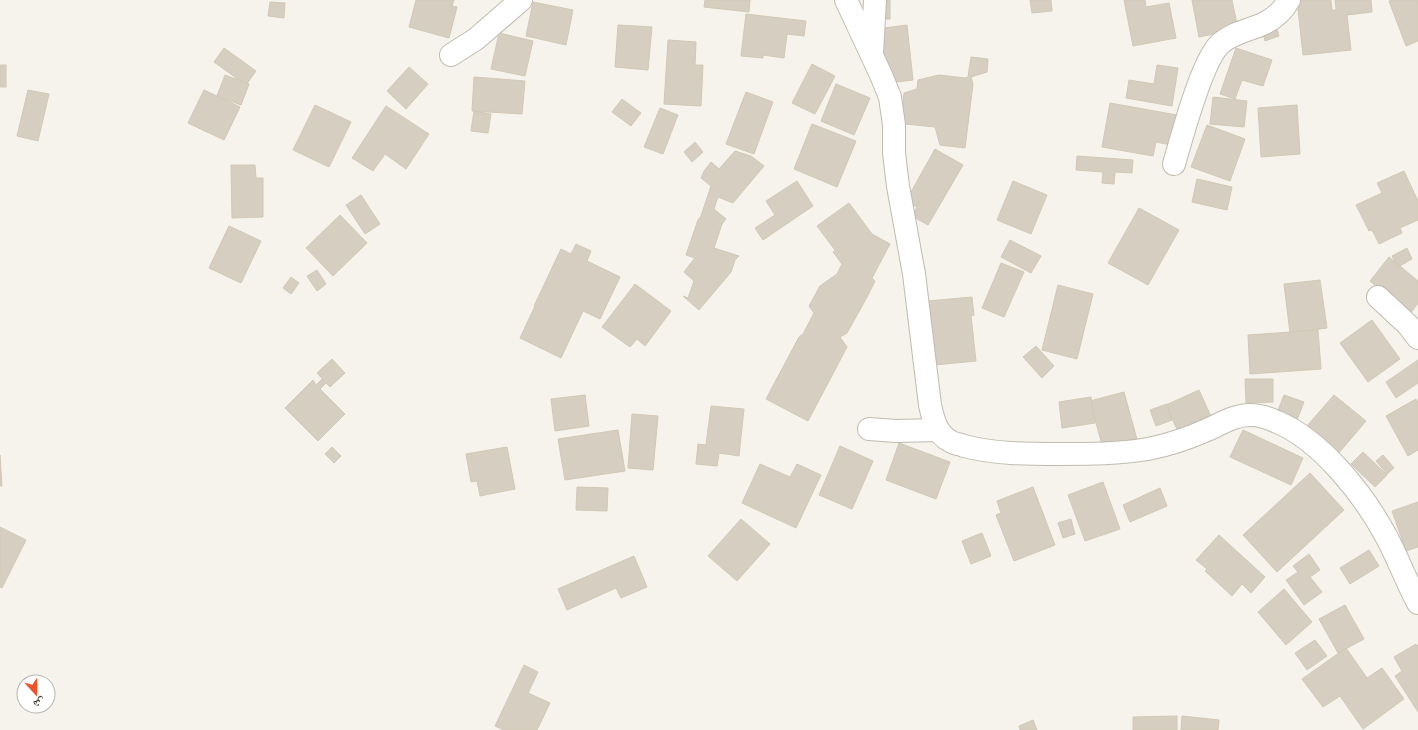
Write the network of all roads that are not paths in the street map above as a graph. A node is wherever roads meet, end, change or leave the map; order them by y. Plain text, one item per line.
1 (521, 0) edge
2 (846, 0) edge
3 (875, 0) edge
4 (1289, 0) edge
5 (451, 55) dead end
6 (872, 56) junction
7 (1174, 164) dead end
8 (1378, 297) dead end
9 (1418, 338) edge
10 (869, 429) dead end
11 (938, 430) junction
12 (1418, 603) edge

1 - 5 street
2 - 6 street
3 - 6 street
4 - 7 street
6 - 11 street
8 - 9 street
10 - 11 street
11 - 12 street

